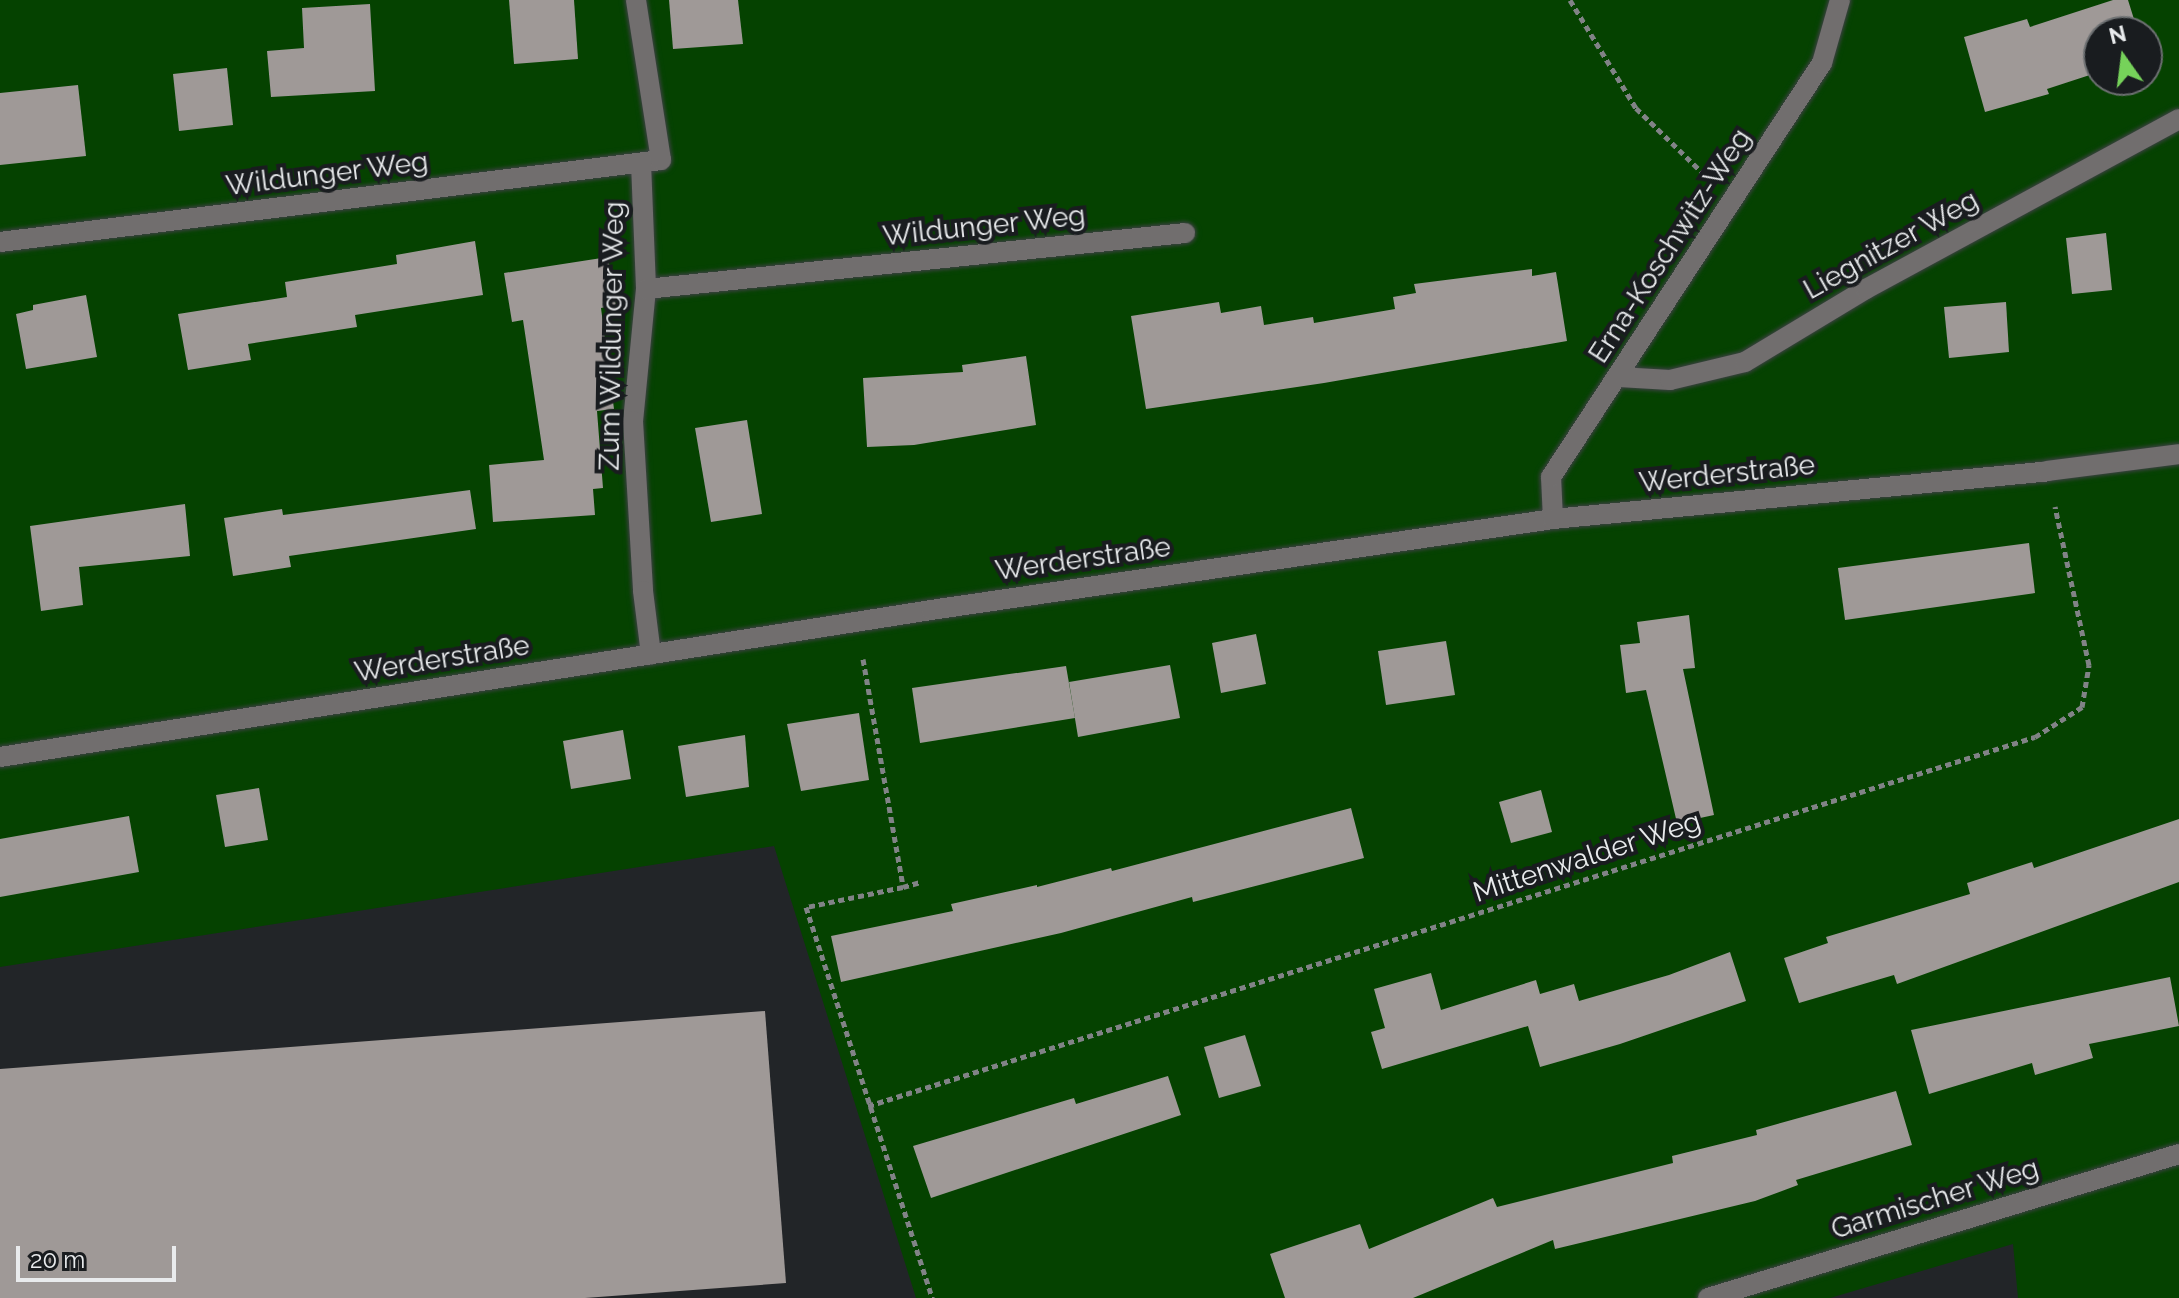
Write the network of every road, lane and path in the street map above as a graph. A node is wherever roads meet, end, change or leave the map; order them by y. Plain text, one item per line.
1 (636, 0) edge
2 (1570, 0) edge
3 (1840, 0) edge
4 (2179, 119) edge
5 (651, 162) junction
6 (1733, 201) junction
7 (1185, 233) dead end
8 (0, 242) edge
9 (646, 289) junction
10 (1619, 377) junction
11 (2179, 454) edge
12 (2047, 471) junction
13 (1553, 519) junction
14 (857, 623) junction
15 (651, 654) junction
16 (0, 757) edge
17 (921, 882) dead end
18 (903, 887) junction
19 (868, 1106) junction
20 (2179, 1154) edge
21 (932, 1298) edge
22 (1708, 1298) edge

1 - 5 street, Zum Wildunger Weg
2 - 6 path
3 - 6 street, Erna-Koschwitz-Weg
4 - 10 street, Liegnitzer Weg
5 - 8 street, Wildunger Weg
5 - 9 street, Zum Wildunger Weg
6 - 10 street, Erna-Koschwitz-Weg
7 - 9 street, Wildunger Weg
9 - 15 street, Zum Wildunger Weg
10 - 13 street, Erna-Koschwitz-Weg
11 - 12 street, Werderstraße
12 - 13 street, Werderstraße
12 - 19 path, Mittenwalder Weg
13 - 14 street, Werderstraße
14 - 15 street, Werderstraße
14 - 18 path
15 - 16 street, Werderstraße
17 - 18 path
18 - 19 path
19 - 21 path
20 - 22 street, Garmischer Weg

